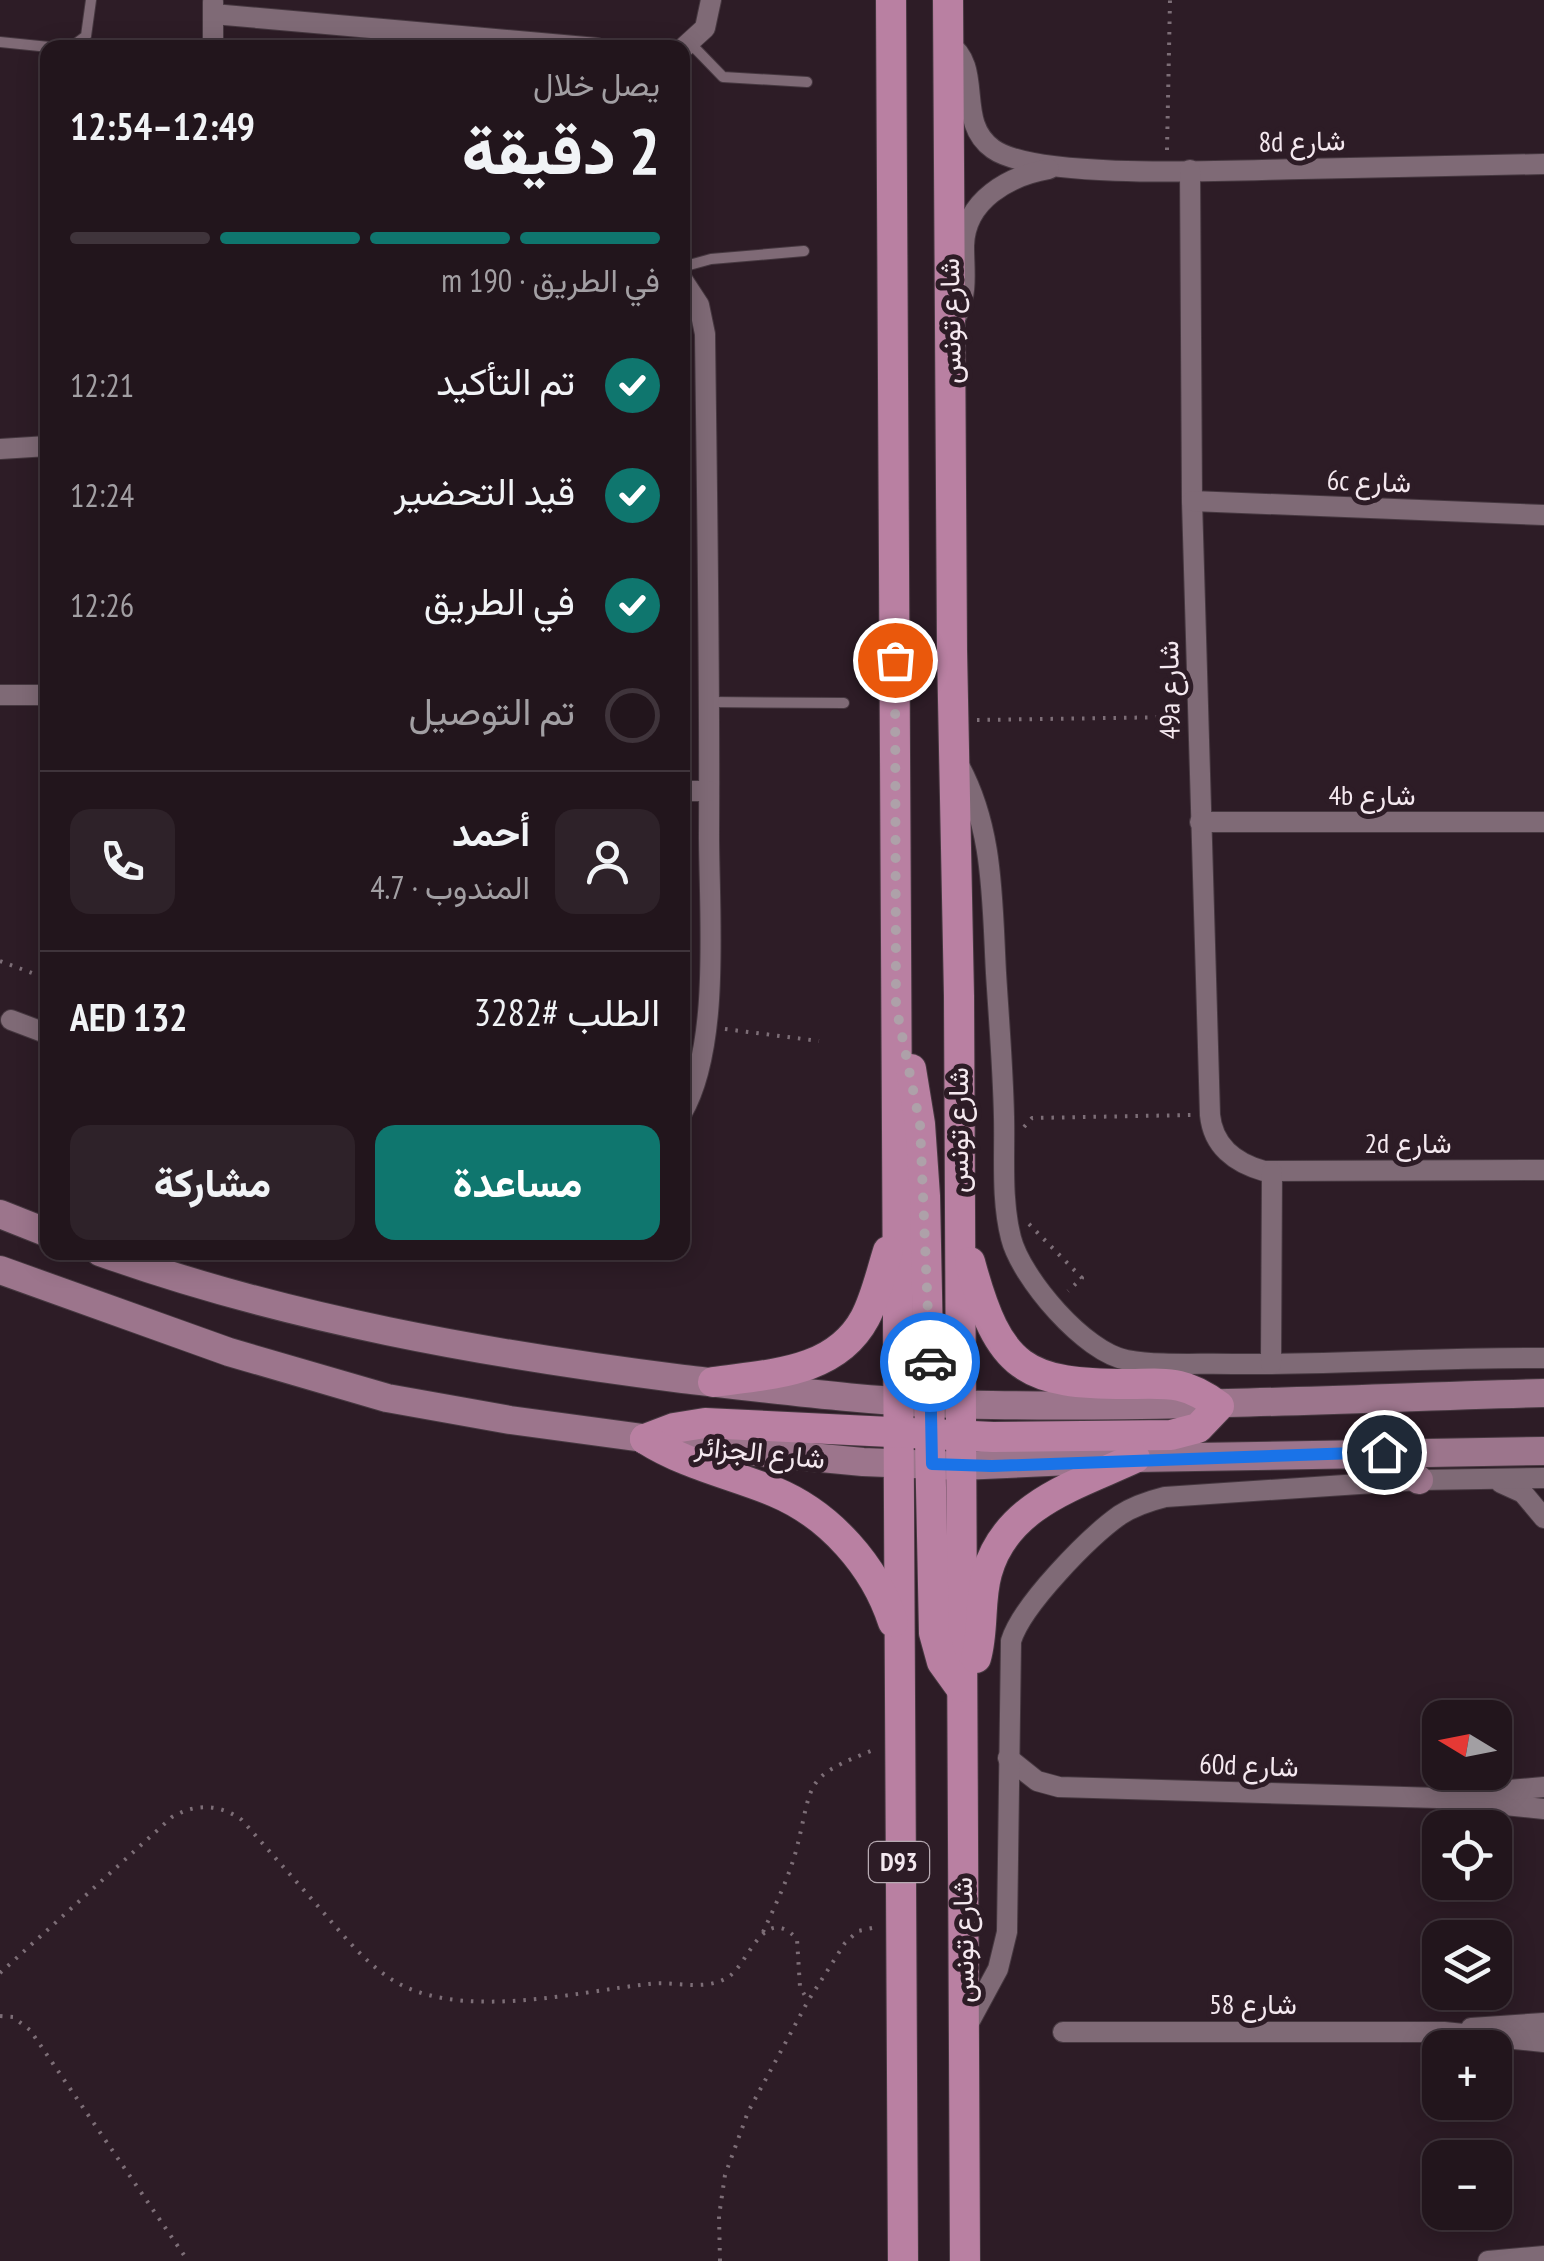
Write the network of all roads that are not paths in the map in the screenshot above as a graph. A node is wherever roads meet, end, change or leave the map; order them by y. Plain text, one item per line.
1 (91, 0) edge
2 (712, 0) edge
3 (892, 0) edge
4 (948, 0) edge
5 (213, 7) edge
6 (81, 40) edge
7 (213, 40) edge
8 (523, 40) edge
9 (0, 42) edge
10 (690, 43) edge
11 (948, 43) junction
12 (40, 46) edge
13 (690, 49) edge
14 (807, 82) dead end
15 (1544, 164) edge
16 (1061, 167) junction
17 (1190, 170) junction
18 (804, 251) dead end
19 (690, 265) edge
20 (690, 291) edge
21 (949, 324) junction
22 (40, 446) edge
23 (0, 449) edge
24 (1192, 501) junction
25 (1544, 515) edge
26 (0, 695) edge
27 (40, 695) edge
28 (708, 702) junction
29 (844, 703) dead end
30 (954, 756) junction
31 (690, 791) edge
32 (709, 791) junction
33 (1200, 822) junction
34 (1544, 822) edge
35 (896, 1006) junction
36 (11, 1020) dead end
37 (40, 1031) edge
38 (690, 1093) edge
39 (1544, 1170) edge
40 (1272, 1172) junction
41 (0, 1214) edge
42 (958, 1216) junction
43 (897, 1224) junction
44 (40, 1230) edge
45 (127, 1260) edge
46 (0, 1270) edge
47 (1544, 1358) edge
48 (1271, 1364) junction
49 (713, 1382) junction
50 (1544, 1393) edge
51 (897, 1402) junction
52 (945, 1404) junction
53 (1219, 1406) junction
54 (897, 1432) junction
55 (645, 1439) junction
56 (946, 1450) junction
57 (1544, 1451) edge
58 (1384, 1452) junction
59 (1135, 1458) junction
60 (898, 1463) junction
61 (1544, 1478) edge
62 (1490, 1479) junction
63 (1419, 1480) junction
64 (1544, 1518) edge
65 (898, 1636) junction
66 (960, 1687) junction
67 (1008, 1758) junction
68 (1059, 1787) junction
69 (1544, 1788) edge
70 (1438, 1798) junction
71 (1544, 1809) edge
72 (1008, 1814) junction
73 (1544, 2023) edge
74 (1466, 2030) edge
75 (964, 2032) junction
76 (1063, 2032) dead end
77 (1422, 2032) edge
78 (1512, 2039) edge
79 (1544, 2042) edge
80 (1544, 2256) edge
81 (903, 2261) edge
82 (965, 2261) edge
83 (1488, 2261) edge

1 - 6 lane
2 - 10 street
3 - 35 main road, شارع تونس / D93
4 - 11 main road, شارع تونس / D93
5 - 7 street
5 - 8 street
9 - 12 lane
11 - 16 street, 8d شارع
11 - 21 main road, شارع تونس / D93
13 - 14 lane
15 - 17 street, 8d شارع
16 - 17 street, 8d شارع
16 - 21 street, 8d شارع
17 - 24 street, 49a شارع
18 - 19 lane
20 - 28 street
21 - 30 main road, شارع تونس / D93
22 - 23 street
24 - 25 street, 6c شارع
24 - 33 street, 49a شارع
26 - 27 street
28 - 29 lane
28 - 32 street
30 - 42 main road, شارع تونس / D93
30 - 48 street
31 - 32 street
32 - 38 street
33 - 34 street, 4b شارع
33 - 40 street, 49a شارع
35 - 43 main road, شارع تونس / D93
35 - 52 main road
36 - 37 street
39 - 40 street, 2d شارع
40 - 48 street
41 - 44 main road
42 - 52 main road, شارع تونس / D93
42 - 53 main road
43 - 49 main road
43 - 51 main road, شارع تونس / D93
45 - 49 main road
46 - 55 main road, شارع الجزائر
47 - 48 street
49 - 51 main road
50 - 53 main road
51 - 52 main road
51 - 54 main road, شارع تونس / D93
52 - 53 main road
52 - 56 main road, شارع تونس / D93
53 - 56 main road
54 - 55 main road
54 - 56 main road
54 - 60 main road, شارع تونس / D93
55 - 60 main road, شارع الجزائر
55 - 65 main road
56 - 59 main road, شارع الجزائر
56 - 60 main road, شارع الجزائر
56 - 66 main road, شارع تونس / D93
57 - 58 main road, شارع الجزائر
58 - 59 main road, شارع الجزائر
58 - 63 main road
59 - 66 main road
60 - 65 main road, شارع تونس / D93
61 - 62 street
62 - 63 street
62 - 64 street
63 - 67 street
65 - 81 main road, شارع تونس / D93
66 - 75 main road, شارع تونس / D93
67 - 68 street, 60d شارع
67 - 72 street
68 - 70 street, 60d شارع
68 - 72 street, 60d شارع
69 - 70 street, 60d شارع
70 - 71 street, 60d شارع
72 - 75 street
73 - 74 street, شارع 58
75 - 82 main road, شارع تونس / D93
76 - 77 street, شارع 58
78 - 79 street, شارع 58
80 - 83 street

